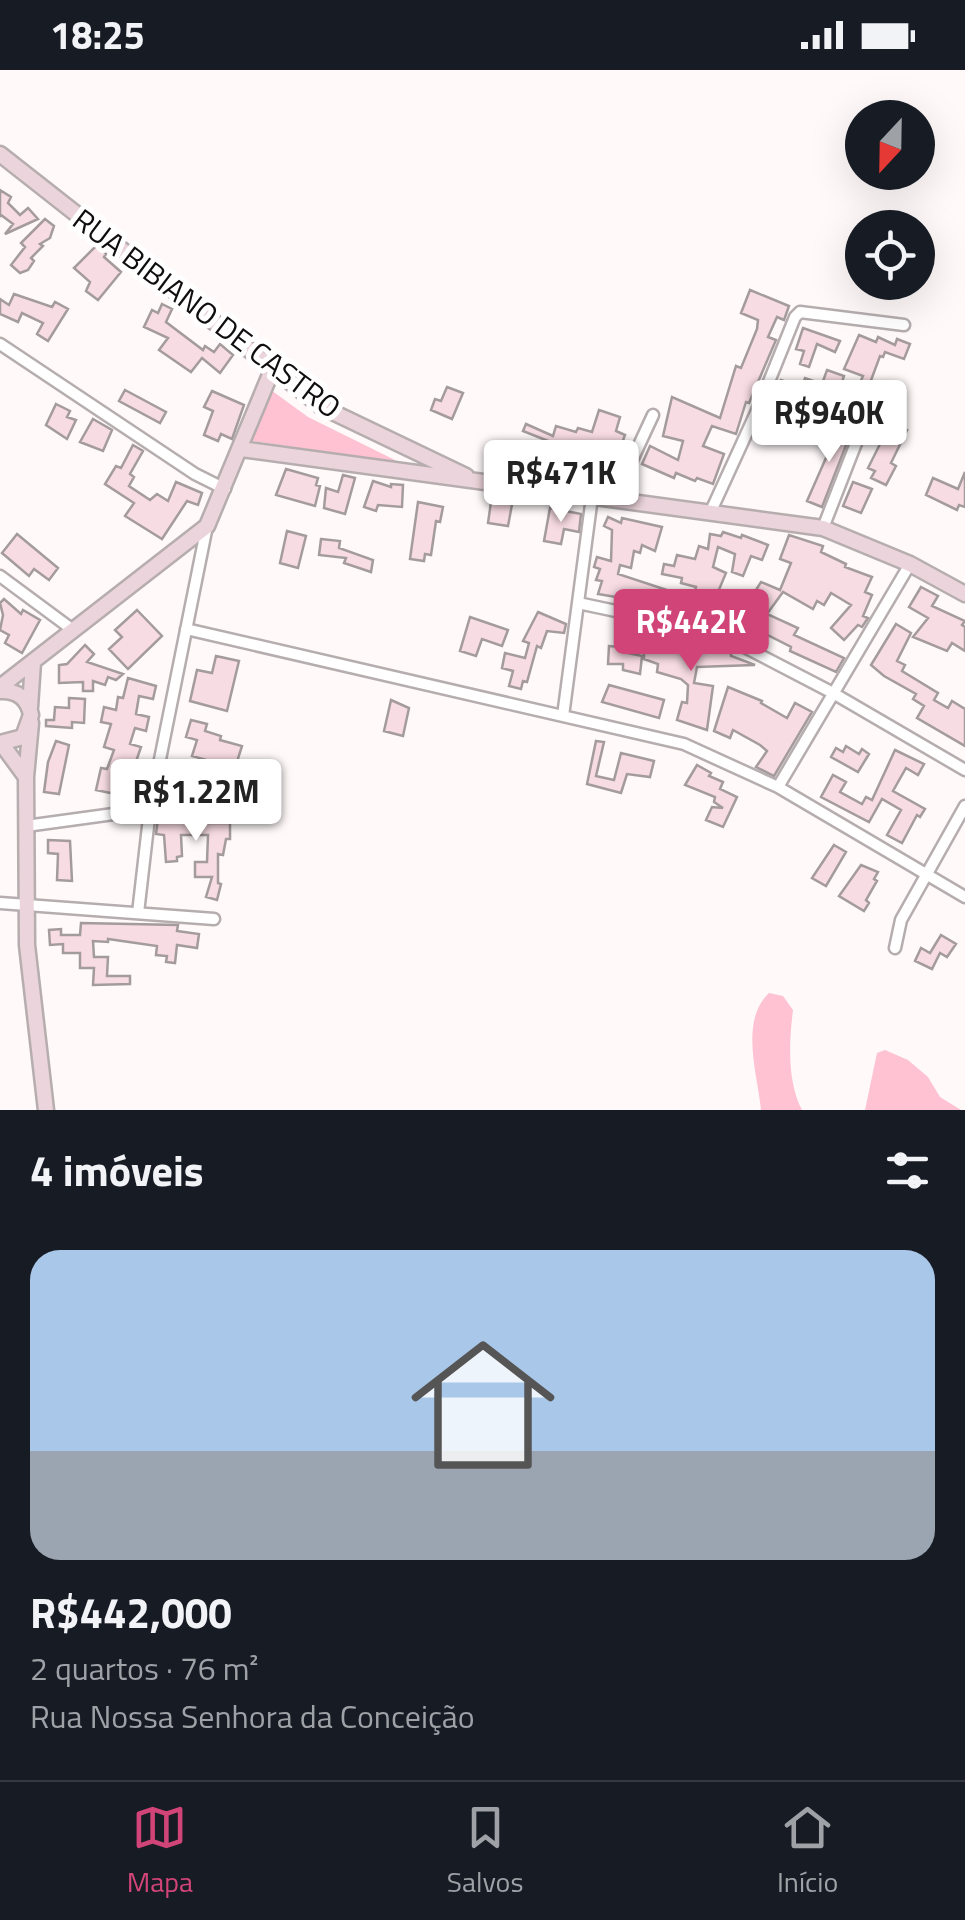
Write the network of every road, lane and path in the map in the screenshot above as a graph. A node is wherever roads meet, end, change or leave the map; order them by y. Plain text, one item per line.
1 (0, 155) edge
2 (904, 325) dead end
3 (0, 344) edge
4 (272, 370) junction
5 (760, 404) junction
6 (653, 415) dead end
7 (241, 449) junction
8 (478, 482) junction
9 (225, 489) junction
10 (592, 496) junction
11 (614, 499) junction
12 (712, 511) junction
13 (207, 526) junction
14 (823, 528) junction
15 (910, 564) junction
16 (0, 576) edge
17 (965, 594) edge
18 (578, 603) junction
19 (186, 629) junction
20 (72, 630) junction
21 (32, 662) junction
22 (0, 689) edge
23 (833, 694) junction
24 (30, 715) junction
25 (562, 716) junction
26 (0, 743) edge
27 (255, 770) dead end
28 (965, 770) edge
29 (26, 777) junction
30 (778, 788) junction
31 (965, 806) edge
32 (150, 808) junction
33 (26, 826) junction
34 (927, 874) junction
35 (965, 896) edge
36 (0, 903) edge
37 (26, 905) junction
38 (138, 913) junction
39 (214, 919) dead end
40 (895, 948) dead end
41 (46, 1110) edge

1 - 4 main road, RUA BIBIANO DE CASTRO
2 - 5 street
3 - 9 street
4 - 7 main road
4 - 8 main road, RUA BIBIANO DE CASTRO
5 - 12 street
5 - 14 street
6 - 11 street
7 - 8 main road
7 - 9 main road
8 - 10 main road
9 - 13 main road
10 - 11 main road
10 - 18 street
11 - 12 main road
12 - 14 main road
13 - 19 street
13 - 20 main road
14 - 15 main road
15 - 17 main road
15 - 23 street
16 - 20 street
18 - 23 street
18 - 25 street
19 - 25 street
19 - 32 street
20 - 21 main road
21 - 22 main road
21 - 24 main road
22 - 24 main road
23 - 28 street
23 - 30 street
24 - 26 main road
24 - 29 main road
25 - 30 street
26 - 29 main road
27 - 32 street
29 - 33 main road
30 - 34 street
31 - 34 street
32 - 33 street
32 - 38 street
33 - 37 main road
34 - 35 street
34 - 40 street
36 - 37 street
37 - 38 street
37 - 41 main road
38 - 39 street

